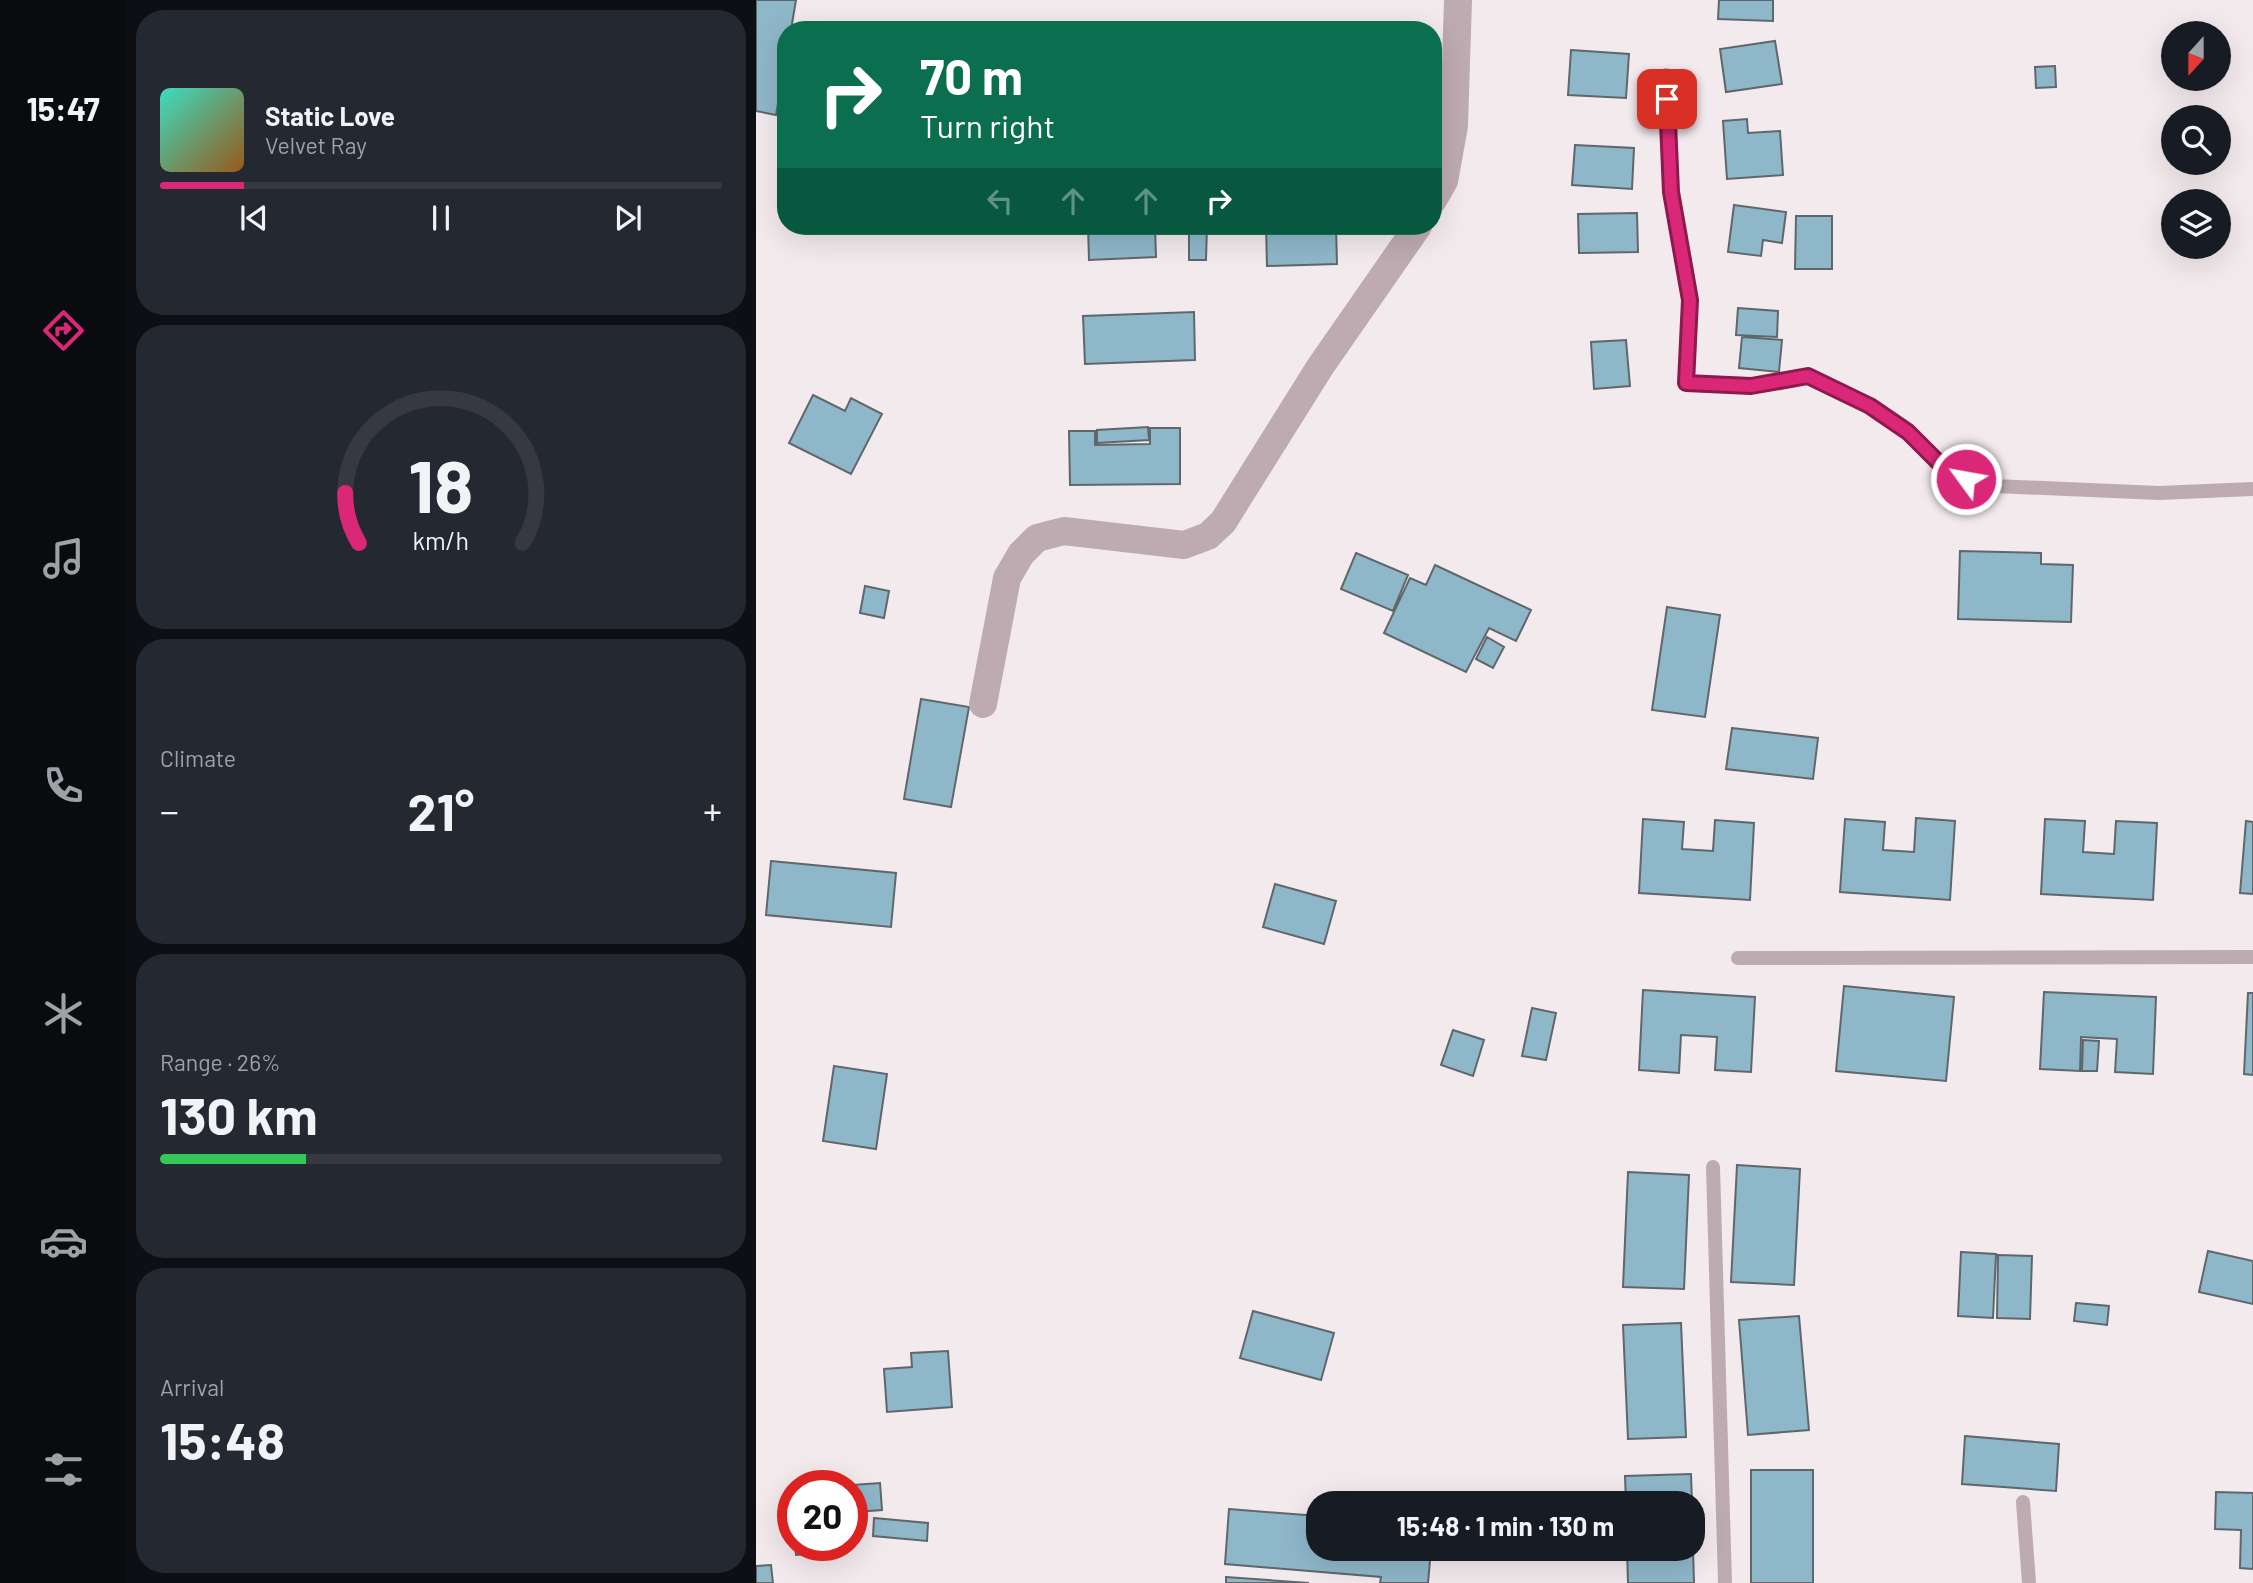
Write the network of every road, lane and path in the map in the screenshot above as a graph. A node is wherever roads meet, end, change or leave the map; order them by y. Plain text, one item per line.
1 (1458, 0) edge
2 (1667, 75) dead end
3 (1442, 184) edge
4 (1412, 235) edge
5 (2253, 489) edge
6 (983, 704) dead end
7 (2253, 957) edge
8 (1738, 958) dead end
9 (1713, 1167) dead end
10 (2023, 1502) dead end
11 (1725, 1583) edge
12 (2029, 1583) edge

1 - 3 street
2 - 5 lane
4 - 6 street
7 - 8 lane
9 - 11 lane
10 - 12 lane

